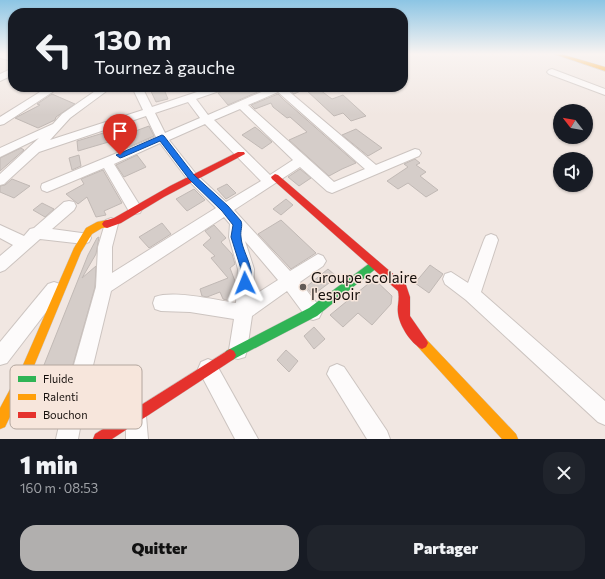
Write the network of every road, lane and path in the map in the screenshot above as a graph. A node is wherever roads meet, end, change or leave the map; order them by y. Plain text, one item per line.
1 (559, 74) edge
2 (47, 92) edge
3 (100, 92) edge
4 (140, 92) edge
5 (201, 92) edge
6 (269, 92) edge
7 (286, 92) edge
8 (605, 92) edge
9 (185, 96) junction
10 (241, 104) junction
11 (150, 112) junction
12 (206, 119) junction
13 (0, 122) edge
14 (59, 123) junction
15 (162, 138) junction
16 (35, 149) junction
17 (0, 153) edge
18 (415, 153) dead end
19 (241, 154) junction
20 (106, 161) junction
21 (301, 161) junction
22 (374, 170) junction
23 (192, 177) junction
24 (272, 179) junction
25 (0, 181) edge
26 (47, 187) dead end
27 (69, 206) dead end
28 (225, 208) junction
29 (134, 209) junction
30 (111, 224) junction
31 (237, 224) junction
32 (0, 231) edge
33 (30, 238) junction
34 (84, 238) junction
35 (491, 240) dead end
36 (318, 261) dead end
37 (374, 264) junction
38 (0, 265) edge
39 (68, 272) junction
40 (451, 279) dead end
41 (290, 281) junction
42 (104, 287) junction
43 (472, 294) junction
44 (161, 303) dead end
45 (244, 312) junction
46 (313, 312) junction
47 (238, 350) junction
48 (0, 356) edge
49 (29, 365) edge
50 (84, 365) edge
51 (208, 369) junction
52 (337, 374) dead end
53 (10, 402) edge
54 (142, 412) edge
55 (605, 415) edge
56 (0, 422) edge
57 (69, 429) edge
58 (116, 429) edge
59 (137, 429) edge
60 (67, 439) edge
61 (100, 439) edge
62 (137, 439) edge
63 (246, 439) edge
64 (379, 439) edge
65 (510, 439) edge

1 - 8 street
2 - 13 street
3 - 14 street
4 - 11 street
5 - 9 street
6 - 10 street
7 - 22 street
9 - 11 street
9 - 12 street
10 - 12 street
10 - 21 street
11 - 15 street
11 - 16 street
12 - 15 street
12 - 19 street
14 - 16 street
14 - 17 street
15 - 20 street
15 - 23 street
16 - 25 street
18 - 22 street
19 - 23 street
19 - 24 street
20 - 26 street
20 - 29 street
21 - 22 street
21 - 24 street
23 - 28 street
23 - 29 street
24 - 28 street
24 - 37 street
27 - 33 street
28 - 31 street
28 - 42 street
29 - 30 street
30 - 34 street
30 - 42 street
31 - 41 street
31 - 45 street
32 - 33 street
33 - 34 street
33 - 38 street
34 - 39 street
35 - 43 street
36 - 41 street
37 - 46 street
37 - 65 street
39 - 48 street
39 - 49 street
40 - 43 street
41 - 45 street
41 - 46 street
42 - 50 street
43 - 55 street
44 - 45 street
45 - 47 street
46 - 47 street
47 - 51 street
51 - 54 street
51 - 63 street
52 - 64 street
53 - 56 street
57 - 60 street
58 - 61 street
59 - 62 street

